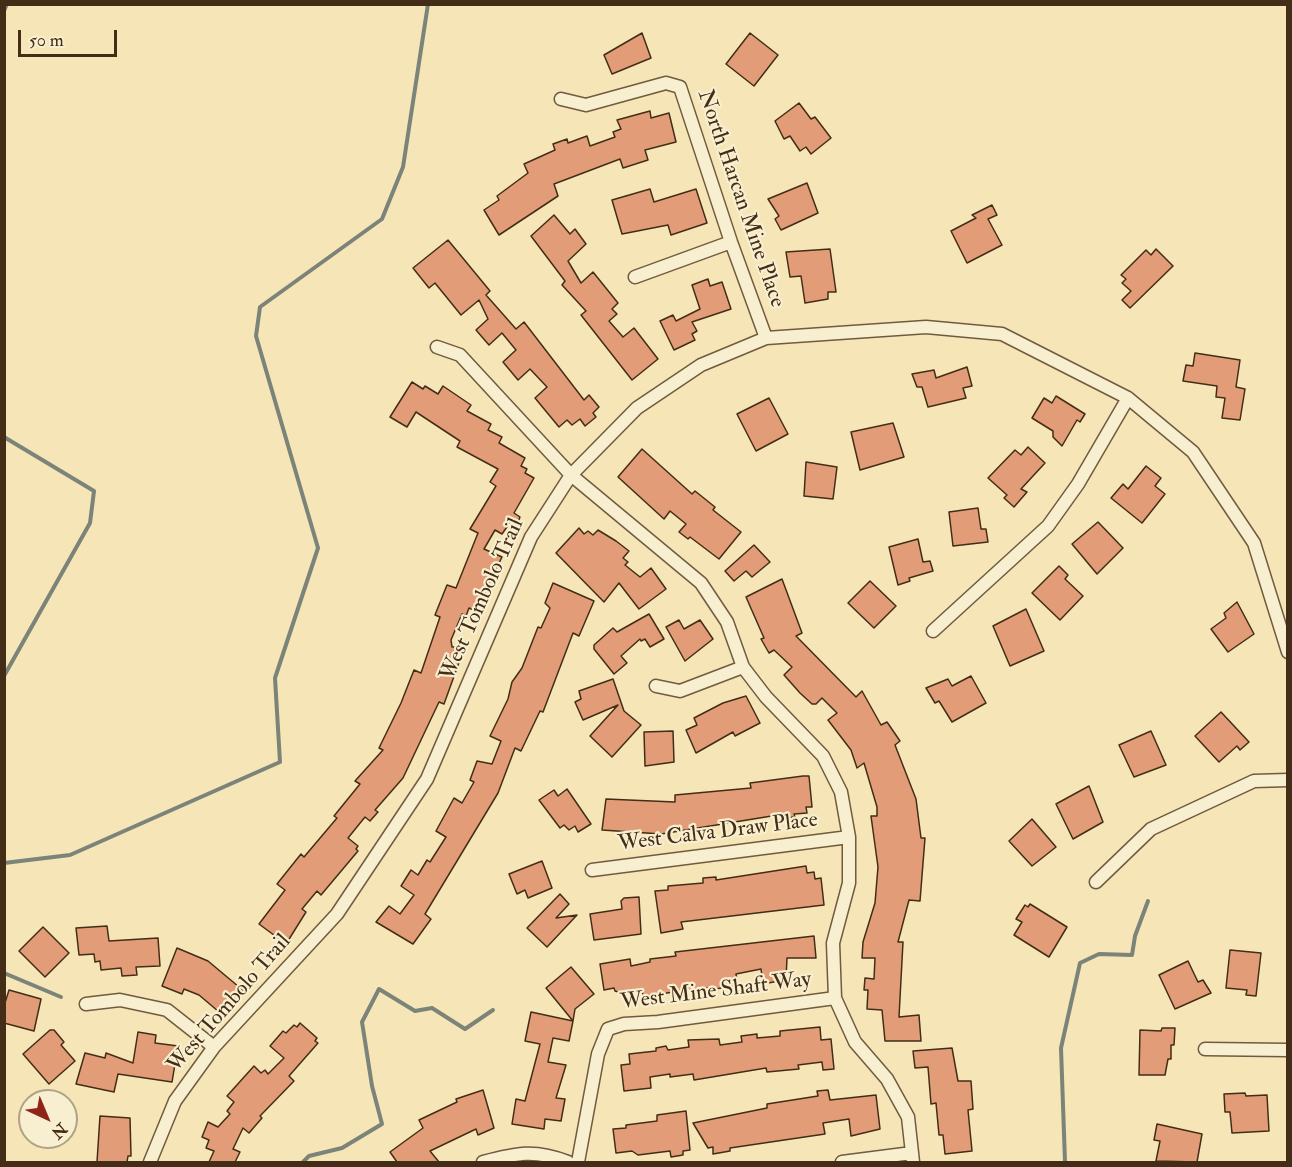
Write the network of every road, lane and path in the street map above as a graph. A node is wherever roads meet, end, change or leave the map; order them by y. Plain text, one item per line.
1 (561, 99) dead end
2 (731, 242) junction
3 (634, 277) dead end
4 (766, 338) junction
5 (437, 347) dead end
6 (1128, 398) junction
7 (571, 475) junction
8 (933, 631) dead end
9 (1287, 652) edge
10 (743, 667) junction
11 (656, 686) dead end
12 (1287, 780) edge
13 (849, 837) junction
14 (592, 870) dead end
15 (1096, 882) dead end
16 (835, 998) junction
17 (86, 1004) dead end
18 (214, 1047) junction
19 (1205, 1049) dead end
20 (1287, 1050) edge
21 (913, 1158) edge
22 (150, 1162) edge
23 (483, 1162) edge
24 (568, 1162) edge
25 (578, 1162) edge
26 (842, 1162) edge

1 - 2 street, North Harcan Mine Place
2 - 3 street
2 - 4 street, North Harcan Mine Place
4 - 6 street, West Tombolo Trail
4 - 7 street, West Tombolo Trail
5 - 7 street
6 - 8 street
6 - 9 street, West Tombolo Trail
7 - 10 street
7 - 18 street, West Tombolo Trail
10 - 11 street
10 - 13 street
12 - 15 street
13 - 14 street, West Calva Draw Place
13 - 16 street
16 - 21 street
16 - 25 street, West Mine Shaft Way
17 - 18 street
18 - 22 street, West Tombolo Trail
19 - 20 street
21 - 26 street
23 - 24 street

